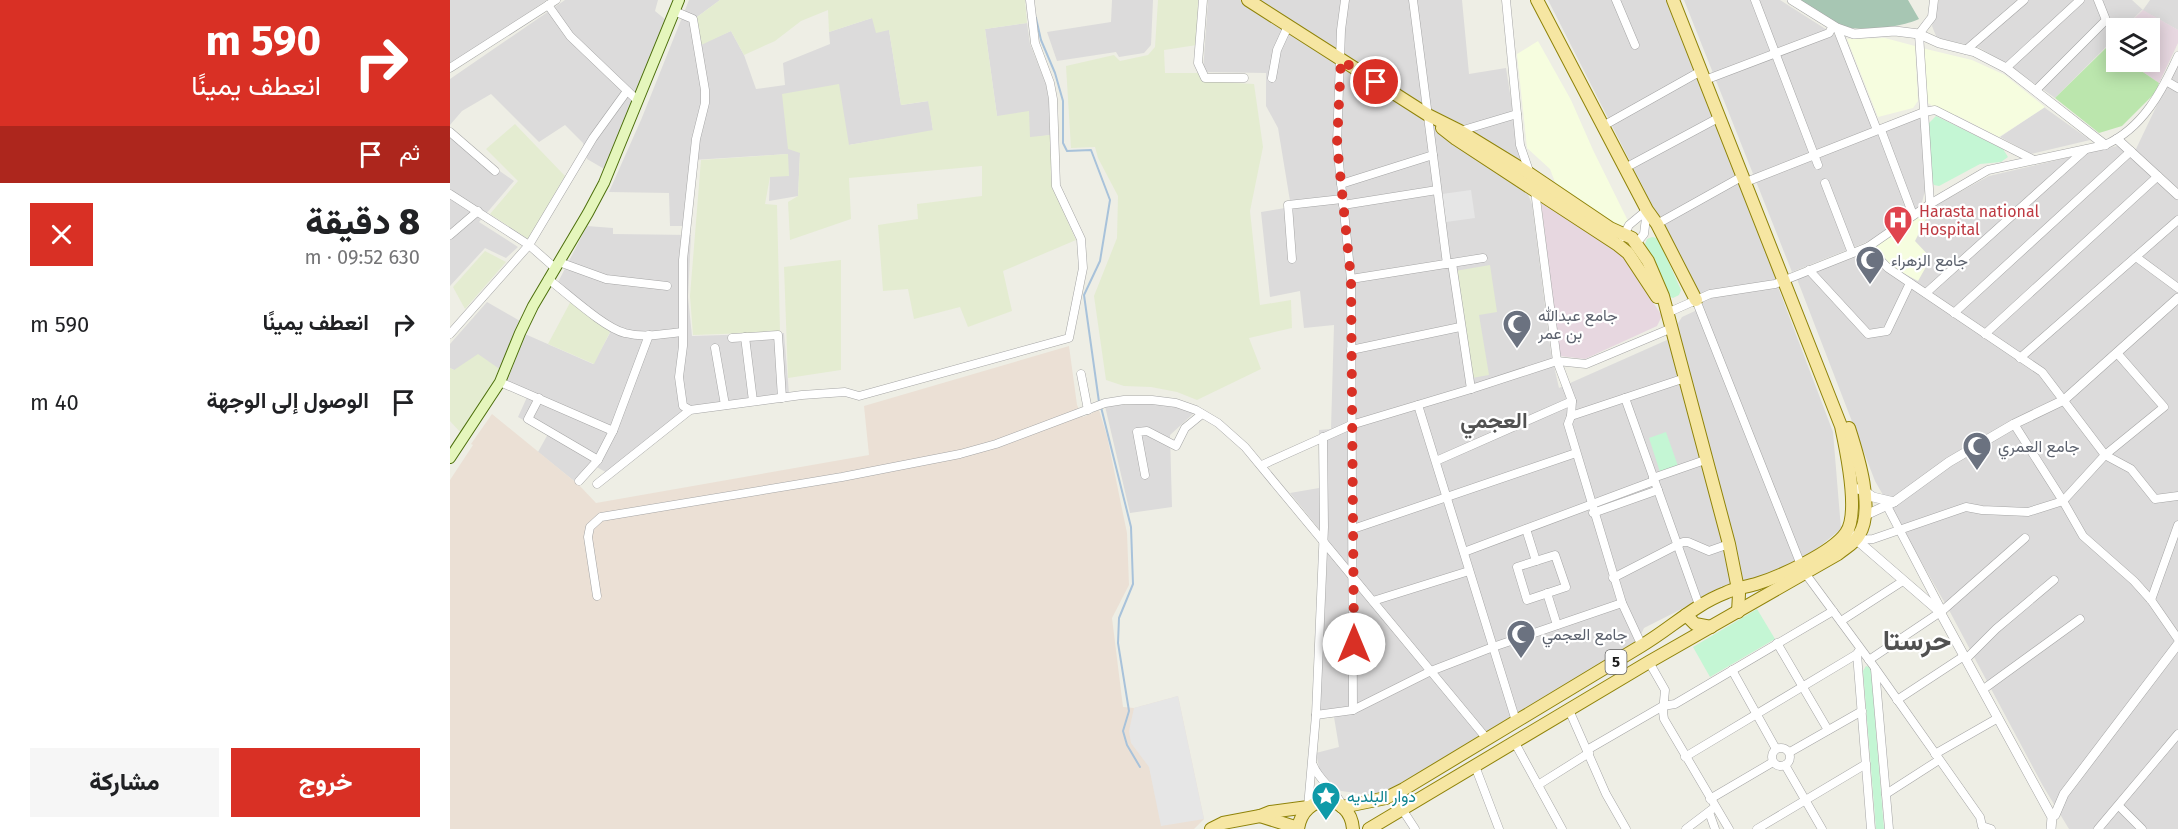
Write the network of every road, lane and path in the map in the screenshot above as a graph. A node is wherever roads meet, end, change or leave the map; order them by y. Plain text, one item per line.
1 (556, 0) edge
2 (679, 0) edge
3 (1030, 0) edge
4 (1203, 0) edge
5 (1248, 0) edge
6 (1345, 0) edge
7 (1413, 0) edge
8 (1506, 0) edge
9 (1537, 0) edge
10 (1616, 0) edge
11 (1673, 0) edge
12 (1680, 0) edge
13 (1755, 0) edge
14 (1792, 0) edge
15 (1934, 0) edge
16 (2024, 0) edge
17 (2080, 0) edge
18 (2098, 0) edge
19 (548, 5) junction
20 (674, 11) junction
21 (1288, 26) junction
22 (1835, 27) junction
23 (1919, 34) junction
24 (1635, 45) dead end
25 (1966, 50) junction
26 (1776, 54) junction
27 (2178, 56) edge
28 (1341, 60) junction
29 (450, 68) edge
30 (2006, 68) junction
31 (1706, 76) junction
32 (1245, 78) dead end
33 (1272, 78) dead end
34 (2166, 81) junction
35 (2178, 88) edge
36 (2036, 90) junction
37 (627, 91) junction
38 (638, 101) junction
39 (1924, 112) junction
40 (1517, 114) junction
41 (1428, 115) junction
42 (1720, 117) junction
43 (1603, 126) junction
44 (1877, 130) junction
45 (1460, 131) junction
46 (450, 132) edge
47 (2117, 139) junction
48 (2105, 145) junction
49 (2088, 148) junction
50 (2131, 151) junction
51 (1433, 155) junction
52 (1815, 155) junction
53 (2034, 160) junction
54 (1818, 165) dead end
55 (1625, 168) junction
56 (495, 171) dead end
57 (1530, 174) junction
58 (2158, 176) junction
59 (1747, 178) junction
60 (1825, 183) dead end
61 (1341, 184) junction
62 (1437, 190) junction
63 (1536, 192) junction
64 (450, 194) edge
65 (2178, 195) edge
66 (1343, 202) junction
67 (1930, 204) junction
68 (1647, 210) junction
69 (478, 211) junction
70 (1913, 215) junction
71 (2178, 220) edge
72 (1658, 224) junction
73 (450, 235) edge
74 (1627, 244) junction
75 (529, 245) junction
76 (1868, 247) junction
77 (1852, 254) junction
78 (2136, 257) junction
79 (1483, 258) dead end
80 (1292, 259) dead end
81 (1449, 264) junction
82 (557, 265) junction
83 (1809, 270) junction
84 (548, 279) junction
85 (1351, 279) junction
86 (1787, 279) junction
87 (1910, 283) junction
88 (667, 286) dead end
89 (2178, 288) edge
90 (1926, 293) junction
91 (2178, 298) edge
92 (1696, 300) junction
93 (1667, 313) junction
94 (1954, 313) junction
95 (1460, 327) junction
96 (1672, 328) junction
97 (682, 332) junction
98 (450, 334) edge
99 (1985, 334) junction
100 (649, 335) junction
101 (745, 337) junction
102 (732, 338) dead end
103 (715, 348) dead end
104 (1351, 350) junction
105 (2117, 353) junction
106 (2020, 358) junction
107 (1557, 361) junction
108 (1081, 374) dead end
109 (1685, 378) junction
110 (500, 382) junction
111 (1471, 389) junction
112 (539, 398) junction
113 (782, 398) junction
114 (1625, 398) junction
115 (2064, 400) junction
116 (753, 401) junction
117 (1572, 402) junction
118 (725, 405) junction
119 (1418, 405) junction
120 (690, 410) junction
121 (1088, 410) junction
122 (1202, 414) junction
123 (1571, 416) junction
124 (1351, 424) junction
125 (2014, 424) junction
126 (613, 431) junction
127 (1323, 438) junction
128 (1576, 453) junction
129 (2105, 455) junction
130 (450, 458) edge
131 (598, 460) junction
132 (1706, 460) junction
133 (1436, 461) junction
134 (1262, 465) junction
135 (1145, 475) dead end
136 (1654, 479) junction
137 (579, 481) dead end
138 (597, 484) dead end
139 (1857, 489) junction
140 (1658, 490) junction
141 (2178, 496) edge
142 (1447, 497) junction
143 (2064, 501) junction
144 (1890, 504) junction
145 (1592, 509) junction
146 (1866, 515) junction
147 (2178, 525) edge
148 (1353, 529) junction
149 (1526, 529) junction
150 (1900, 529) junction
151 (1851, 536) junction
152 (2025, 538) dead end
153 (1324, 542) junction
154 (1677, 544) junction
155 (1729, 544) junction
156 (1464, 552) junction
157 (1536, 561) junction
158 (1803, 569) junction
159 (1469, 571) junction
160 (1614, 578) junction
161 (1354, 579) junction
162 (2054, 580) dead end
163 (1903, 581) junction
164 (1738, 588) junction
165 (1547, 593) junction
166 (597, 596) dead end
167 (2151, 600) junction
168 (1373, 601) junction
169 (1622, 603) junction
170 (1699, 605) junction
171 (1833, 611) junction
172 (1941, 611) junction
173 (1738, 612) junction
174 (1686, 615) junction
175 (2080, 619) dead end
176 (1841, 621) junction
177 (1557, 625) junction
178 (1711, 627) junction
179 (2178, 639) edge
180 (1778, 644) junction
181 (2178, 644) edge
182 (1642, 646) junction
183 (1493, 647) junction
184 (1859, 652) junction
185 (1966, 657) junction
186 (1869, 660) junction
187 (1649, 662) junction
188 (1875, 668) junction
189 (1732, 670) junction
190 (1431, 671) junction
191 (1803, 686) junction
192 (1985, 688) junction
193 (1897, 700) junction
194 (1544, 705) junction
195 (1663, 706) junction
196 (1353, 710) junction
197 (1569, 710) junction
198 (1862, 711) junction
199 (1756, 714) junction
200 (1316, 715) junction
201 (1998, 718) junction
202 (1516, 721) junction
203 (1828, 730) junction
204 (1534, 731) junction
205 (2178, 734) edge
206 (1487, 739) junction
207 (1515, 743) junction
208 (1776, 749) junction
209 (1588, 751) junction
210 (1790, 752) junction
211 (1685, 757) junction
212 (1937, 757) junction
213 (1311, 760) junction
214 (1773, 762) junction
215 (1866, 764) junction
216 (1785, 765) junction
217 (1475, 766) junction
218 (1538, 785) junction
219 (1886, 794) junction
220 (1710, 799) junction
221 (1805, 800) junction
222 (2119, 806) junction
223 (1308, 807) junction
224 (1342, 807) junction
225 (1402, 809) junction
226 (1712, 810) junction
227 (2055, 815) junction
228 (1260, 816) junction
229 (1978, 828) edge
230 (1211, 829) edge
231 (1298, 829) edge
232 (1353, 829) edge
233 (1369, 829) edge
234 (1415, 829) edge
235 (1499, 829) edge
236 (1562, 829) edge
237 (1626, 829) edge
238 (1686, 829) edge
239 (1715, 829) edge
240 (1729, 829) edge
241 (1757, 829) edge
242 (1822, 829) edge
243 (1872, 829) edge
244 (1889, 829) edge
245 (1990, 829) edge
246 (2053, 829) edge
247 (2098, 829) edge
248 (2142, 829) edge

1 - 19 street
2 - 20 main road
3 - 113 street
4 - 32 street
5 - 21 main road
6 - 28 street
7 - 41 street
8 - 40 street
9 - 43 main road
10 - 24 street
11 - 31 main road
12 - 31 main road
13 - 26 street
14 - 22 street
15 - 23 street
16 - 25 street
17 - 30 street
18 - 36 street
19 - 29 street
19 - 37 street
20 - 38 main road
20 - 97 street
21 - 28 main road
21 - 33 street
22 - 23 street
22 - 26 street
22 - 44 street
23 - 25 street
23 - 39 street
25 - 30 street
26 - 31 street
26 - 52 street
27 - 34 street
28 - 41 main road
28 - 61 street
30 - 36 street
31 - 42 main road
31 - 43 street
31 - 59 main road
34 - 35 street
34 - 47 street
36 - 48 street
37 - 38 street
37 - 75 street
38 - 82 main road
39 - 44 street
39 - 53 street
39 - 67 street
40 - 45 street
40 - 57 street
41 - 45 main road
41 - 51 street
41 - 63 main road
42 - 55 street
42 - 59 main road
43 - 55 main road
44 - 52 street
44 - 70 street
45 - 57 main road
46 - 56 street
47 - 48 street
47 - 50 street
48 - 49 street
49 - 53 street
49 - 90 street
50 - 58 street
50 - 94 street
51 - 61 street
51 - 62 street
52 - 54 street
52 - 59 street
53 - 67 street
55 - 68 main road
57 - 63 street
57 - 74 main road
58 - 65 street
58 - 99 street
59 - 72 street
59 - 86 main road
60 - 77 street
61 - 66 street
62 - 66 street
62 - 81 street
63 - 74 main road
63 - 107 street
64 - 69 street
66 - 80 street
66 - 85 street
67 - 70 street
68 - 72 main road
68 - 74 street
68 - 74 street
69 - 73 street
69 - 75 street
70 - 76 street
71 - 78 street
72 - 92 main road
74 - 93 main road
75 - 82 street
75 - 98 street
76 - 77 street
76 - 87 street
77 - 83 street
78 - 89 street
78 - 106 street
79 - 81 street
81 - 85 street
81 - 95 street
82 - 84 main road
82 - 88 street
83 - 86 street
83 - 87 street
84 - 100 street
84 - 110 main road
85 - 104 street
86 - 92 street
86 - 139 main road
87 - 90 street
90 - 94 street
91 - 105 street
92 - 93 street
92 - 158 street
93 - 96 main road
94 - 99 street
95 - 104 street
95 - 111 street
96 - 107 street
96 - 109 main road
97 - 100 street
97 - 120 street
99 - 106 street
100 - 126 street
101 - 102 street
101 - 113 street
101 - 116 street
103 - 118 street
104 - 124 street
105 - 115 street
105 - 129 street
106 - 115 street
107 - 111 street
107 - 117 street
108 - 121 street
109 - 114 street
109 - 132 main road
110 - 112 street
110 - 130 main road
111 - 119 street
112 - 126 street
112 - 131 street
113 - 116 street
114 - 123 street
114 - 136 street
115 - 125 street
115 - 129 street
116 - 118 street
117 - 123 street
117 - 133 street
118 - 120 street
119 - 124 street
119 - 133 street
120 - 138 street
121 - 122 street
121 - 166 street
122 - 134 street
122 - 135 street
123 - 128 street
124 - 127 street
124 - 148 street
125 - 143 street
125 - 144 street
126 - 131 street
127 - 134 street
127 - 153 street
128 - 142 street
128 - 145 street
129 - 141 street
129 - 143 street
131 - 137 street
132 - 136 street
132 - 155 main road
133 - 142 street
134 - 153 street
136 - 140 street
136 - 145 street
139 - 144 street
139 - 146 main road
139 - 151 main road
140 - 145 street
140 - 154 street
142 - 148 street
142 - 156 street
143 - 150 street
143 - 167 street
144 - 146 street
144 - 150 street
145 - 149 street
145 - 160 street
146 - 151 main road
147 - 167 street
148 - 161 street
149 - 156 street
149 - 157 street
150 - 151 street
150 - 172 street
151 - 158 main road, 5
151 - 163 street
152 - 172 street
153 - 161 street
153 - 200 street
154 - 155 street
154 - 160 street
154 - 170 street
155 - 164 main road
156 - 159 street
157 - 165 street
157 - 165 street
158 - 164 main road, 5
158 - 171 street
158 - 173 main road, 5
159 - 168 street
159 - 183 street
160 - 169 street
161 - 168 street
161 - 196 street
162 - 185 street
163 - 172 street
163 - 176 street
164 - 170 main road, 5
164 - 173 main road
165 - 177 street
167 - 179 street
168 - 190 street
169 - 177 street
169 - 182 street
170 - 174 main road, 5
171 - 176 street
171 - 180 street
172 - 185 street
172 - 186 street
173 - 178 main road, 5
174 - 178 main road
174 - 182 main road, 5
175 - 192 street
176 - 184 street
177 - 183 street
178 - 187 main road, 5
180 - 189 street
180 - 191 street
181 - 227 street
182 - 194 main road, 5
183 - 190 street
183 - 202 street
184 - 186 street
184 - 191 street
184 - 198 street
185 - 192 street
185 - 193 street
185 - 201 street
186 - 188 street
187 - 195 street
187 - 197 main road, 5
188 - 193 street
188 - 219 street
189 - 195 street
189 - 199 street
190 - 196 street
190 - 206 street
191 - 199 street
191 - 203 street
192 - 227 street
193 - 212 street
194 - 202 main road, 5
194 - 204 main road
195 - 209 street
195 - 211 street
196 - 200 street
197 - 204 main road, 5
197 - 209 street
198 - 203 street
198 - 215 street
199 - 208 street
199 - 211 street
200 - 213 street
201 - 212 street
201 - 246 street
202 - 206 main road, 5
203 - 210 street
204 - 207 main road, 5
205 - 222 street
206 - 224 main road, 5
207 - 217 main road, 5
207 - 218 street
208 - 210 street
208 - 214 street
209 - 218 street
209 - 237 street
210 - 216 street
211 - 220 street
212 - 219 street
212 - 229 street
213 - 223 street
213 - 224 street
214 - 216 street
214 - 220 street
215 - 221 street
215 - 243 street
216 - 221 street
217 - 225 main road, 5
217 - 235 street
218 - 236 street
219 - 244 street
220 - 226 street
221 - 241 street
221 - 242 street
222 - 247 street
222 - 248 street
223 - 224 main road
223 - 228 main road
223 - 231 main road
224 - 232 main road
225 - 233 main road, 5
225 - 234 street
226 - 238 street
226 - 239 street
226 - 240 street
227 - 246 street
228 - 230 main road
228 - 231 main road
229 - 245 street

